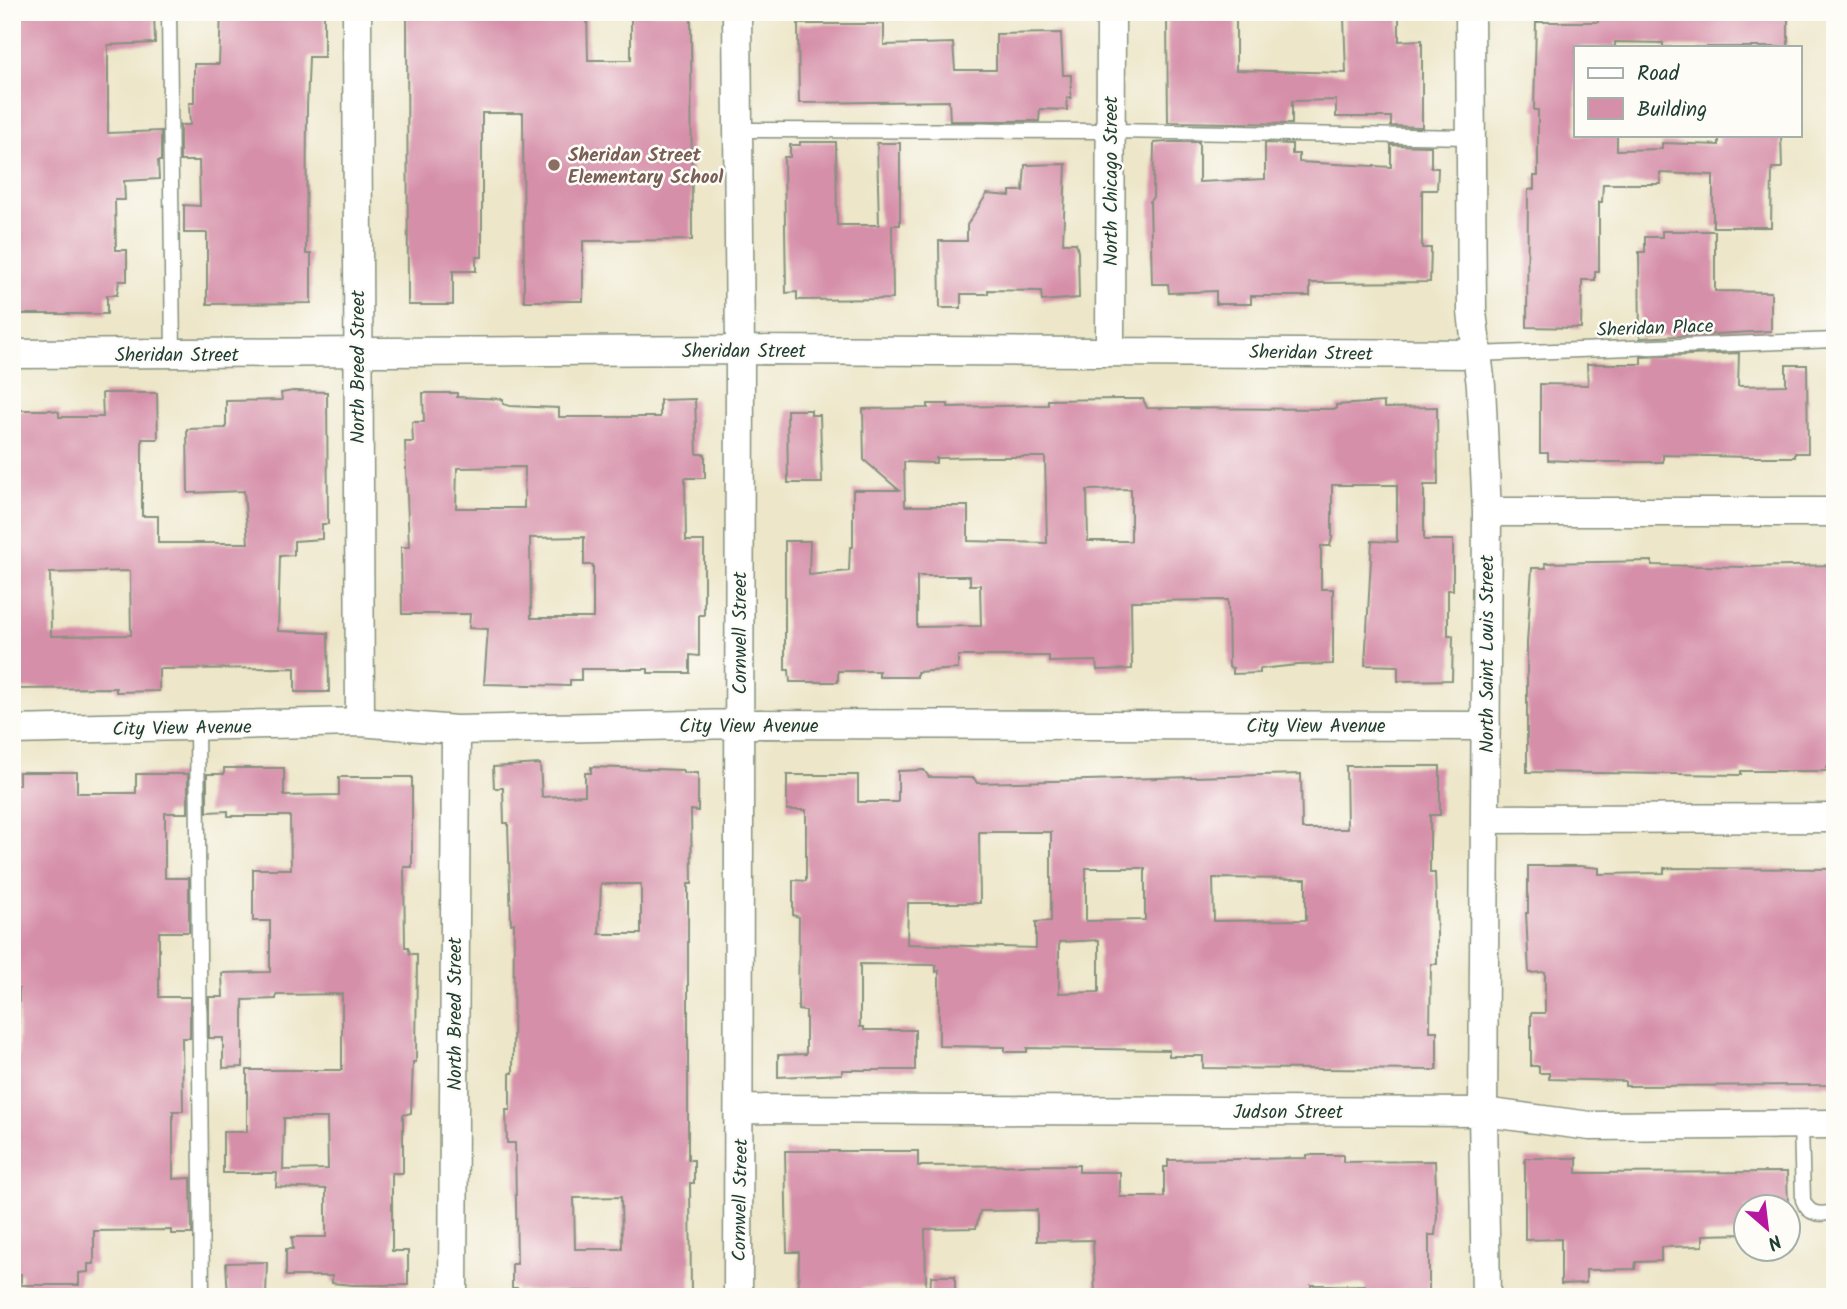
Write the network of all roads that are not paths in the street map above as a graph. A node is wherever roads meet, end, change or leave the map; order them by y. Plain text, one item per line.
1 (169, 12) edge
2 (357, 12) edge
3 (737, 12) edge
4 (1111, 12) edge
5 (1470, 12) edge
6 (738, 130) junction
7 (1111, 131) junction
8 (1469, 137) junction
9 (1835, 340) edge
10 (740, 350) junction
11 (1110, 350) junction
12 (12, 354) edge
13 (173, 354) junction
14 (357, 354) junction
15 (1476, 354) junction
16 (1487, 512) junction
17 (1835, 512) edge
18 (360, 722) junction
19 (739, 724) junction
20 (197, 726) junction
21 (1486, 726) junction
22 (12, 730) edge
23 (456, 730) junction
24 (1835, 818) edge
25 (1487, 819) junction
26 (740, 1109) junction
27 (1483, 1112) junction
28 (1801, 1124) junction
29 (1835, 1124) edge
30 (1835, 1211) edge
31 (202, 1297) edge
32 (453, 1297) edge
33 (738, 1297) edge
34 (1486, 1297) edge

1 - 13 lane
2 - 14 street, North Breed Street
3 - 6 street, Cornwell Street
4 - 7 street, North Chicago Street
5 - 8 street, North Saint Louis Street
6 - 7 lane
6 - 10 street, Cornwell Street
7 - 8 lane
7 - 11 street, North Chicago Street
8 - 15 street, North Saint Louis Street
9 - 15 lane, Sheridan Place
10 - 11 street, Sheridan Street
10 - 14 street, Sheridan Street
10 - 19 street, Cornwell Street
11 - 15 street, Sheridan Street
12 - 13 street, Sheridan Street
13 - 14 street, Sheridan Street
14 - 18 street, North Breed Street
15 - 16 street, North Saint Louis Street
16 - 17 street
16 - 21 street, North Saint Louis Street
18 - 20 street, City View Avenue
18 - 23 street, City View Avenue
19 - 21 street, City View Avenue
19 - 23 street, City View Avenue
19 - 26 street, Cornwell Street
20 - 22 street, City View Avenue
20 - 31 lane
21 - 25 street, North Saint Louis Street
23 - 32 street, North Breed Street
24 - 25 street
25 - 27 street, North Saint Louis Street
26 - 27 street, Judson Street
26 - 33 street, Cornwell Street
27 - 28 street, Judson Street
27 - 34 street, North Saint Louis Street
28 - 29 street, Judson Street
28 - 30 lane

